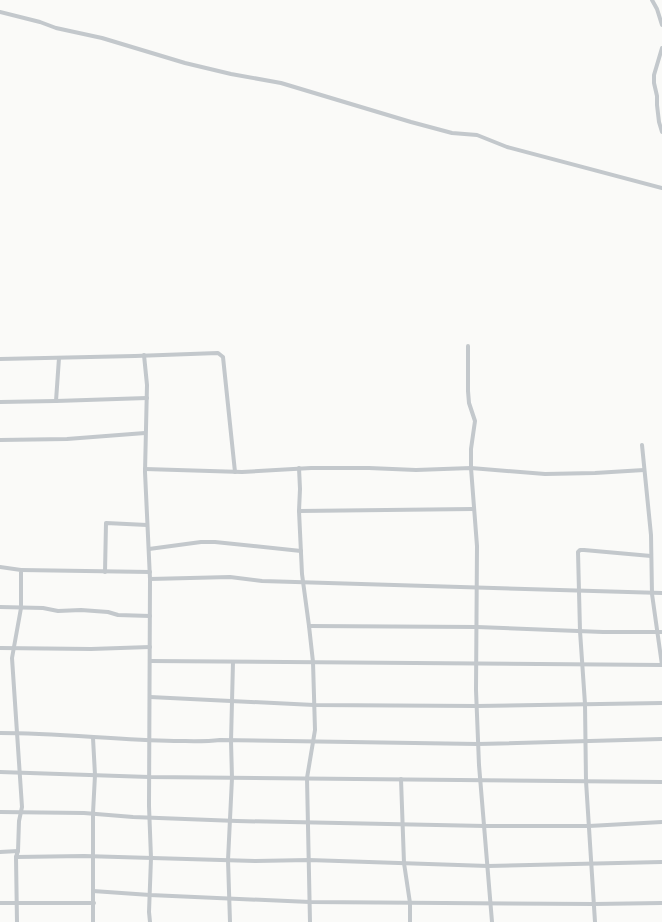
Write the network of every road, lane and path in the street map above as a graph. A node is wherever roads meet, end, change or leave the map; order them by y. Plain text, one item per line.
1 (652, 0) edge
2 (0, 12) edge
3 (662, 25) edge
4 (662, 48) edge
5 (662, 132) edge
6 (662, 188) edge
7 (468, 346) dead end
8 (144, 355) junction
9 (59, 358) junction
10 (0, 359) edge
11 (147, 398) junction
12 (56, 401) junction
13 (0, 402) edge
14 (145, 433) junction
15 (0, 440) edge
16 (642, 445) dead end
17 (299, 468) junction
18 (471, 468) junction
19 (145, 469) junction
20 (644, 470) junction
21 (235, 472) junction
22 (473, 509) junction
23 (299, 511) junction
24 (147, 525) junction
25 (149, 549) junction
26 (301, 551) junction
27 (652, 556) junction
28 (0, 567) edge
29 (21, 570) junction
30 (105, 572) junction
31 (150, 572) junction
32 (150, 579) junction
33 (303, 582) junction
34 (477, 587) junction
35 (580, 591) junction
36 (652, 594) junction
37 (662, 594) edge
38 (0, 607) edge
39 (21, 608) junction
40 (150, 616) junction
41 (309, 626) junction
42 (476, 627) junction
43 (580, 631) junction
44 (660, 632) edge
45 (150, 647) junction
46 (0, 648) edge
47 (14, 648) junction
48 (150, 662) junction
49 (232, 662) junction
50 (313, 662) junction
51 (477, 663) junction
52 (582, 664) junction
53 (662, 665) edge
54 (150, 697) junction
55 (232, 701) junction
56 (662, 703) edge
57 (585, 704) junction
58 (314, 705) junction
59 (477, 706) junction
60 (0, 733) edge
61 (17, 733) junction
62 (93, 738) junction
63 (662, 739) edge
64 (149, 740) junction
65 (231, 741) junction
66 (313, 741) junction
67 (586, 741) junction
68 (478, 744) junction
69 (0, 772) edge
70 (19, 773) junction
71 (95, 775) junction
72 (149, 777) junction
73 (232, 778) junction
74 (307, 778) junction
75 (401, 779) junction
76 (480, 780) junction
77 (586, 781) junction
78 (662, 782) edge
79 (0, 812) edge
80 (21, 812) junction
81 (93, 813) junction
82 (150, 818) junction
83 (229, 821) junction
84 (308, 822) junction
85 (662, 822) edge
86 (402, 824) junction
87 (485, 826) junction
88 (589, 826) junction
89 (18, 851) junction
90 (0, 852) edge
91 (16, 857) junction
92 (93, 857) junction
93 (151, 858) junction
94 (228, 860) junction
95 (310, 860) junction
96 (591, 862) junction
97 (662, 862) edge
98 (404, 863) junction
99 (488, 866) junction
100 (94, 891) junction
101 (150, 895) junction
102 (228, 899) junction
103 (0, 902) edge
104 (310, 902) junction
105 (17, 903) junction
106 (94, 903) junction
107 (410, 903) junction
108 (491, 903) junction
109 (662, 903) edge
110 (594, 904) junction
111 (17, 922) edge
112 (93, 922) edge
113 (150, 922) edge
114 (230, 922) edge
115 (310, 922) edge
116 (410, 922) edge
117 (492, 922) edge
118 (595, 922) edge

1 - 3 street
2 - 6 street
4 - 5 street
7 - 18 street
8 - 9 street
8 - 11 street
8 - 21 street
9 - 10 street
9 - 12 street
11 - 12 street
11 - 14 street
12 - 13 street
14 - 15 street
14 - 19 street
16 - 20 street
17 - 18 street
17 - 21 street
17 - 23 street
18 - 20 street
18 - 22 street
19 - 21 street
19 - 24 street
20 - 27 street
22 - 23 street
22 - 34 street
23 - 26 street
24 - 25 street
24 - 30 street
25 - 26 street
25 - 31 street
26 - 33 street
27 - 35 street
27 - 36 street
28 - 29 street
29 - 30 street
29 - 39 street
30 - 31 street
31 - 32 street
32 - 33 street
32 - 40 street
33 - 34 street
33 - 41 street
34 - 35 street
34 - 42 street
35 - 36 street
35 - 43 street
36 - 37 street
36 - 44 street
38 - 39 street
39 - 40 street
39 - 47 street
40 - 45 street
41 - 42 street
41 - 50 street
42 - 43 street
42 - 51 street
43 - 44 street
43 - 52 street
44 - 53 street
45 - 47 street
45 - 48 street
46 - 47 street
47 - 61 street
48 - 49 street
48 - 54 street
49 - 50 street
49 - 55 street
50 - 51 street
50 - 58 street
51 - 52 street
51 - 59 street
52 - 53 street
52 - 57 street
54 - 55 street
54 - 64 street
55 - 58 street
55 - 65 street
56 - 57 street
57 - 59 street
57 - 67 street
58 - 59 street
58 - 66 street
59 - 68 street
60 - 61 street
61 - 62 street
61 - 70 street
62 - 64 street
62 - 71 street
63 - 67 street
64 - 65 street
64 - 72 street
65 - 66 street
65 - 73 street
66 - 68 street
66 - 74 street
67 - 68 street
67 - 77 street
68 - 76 street
69 - 70 street
70 - 71 street
70 - 80 street
71 - 72 street
71 - 81 street
72 - 73 street
72 - 82 street
73 - 74 street
73 - 83 street
74 - 75 street
74 - 84 street
75 - 76 street
75 - 86 street
76 - 77 street
76 - 87 street
77 - 78 street
77 - 88 street
79 - 80 street
80 - 81 street
80 - 89 street
81 - 82 street
81 - 92 street
82 - 83 street
82 - 93 street
83 - 84 street
83 - 94 street
84 - 86 street
84 - 95 street
85 - 88 street
86 - 87 street
86 - 98 street
87 - 88 street
87 - 99 street
88 - 96 street
89 - 90 street
89 - 91 street
91 - 92 street
91 - 105 street
92 - 93 street
92 - 100 street
93 - 94 street
93 - 101 street
94 - 95 street
94 - 102 street
95 - 98 street
95 - 104 street
96 - 97 street
96 - 99 street
96 - 110 street
98 - 99 street
98 - 107 street
99 - 108 street
100 - 101 street
100 - 106 street
101 - 102 street
101 - 113 street
102 - 104 street
102 - 114 street
103 - 105 street
104 - 107 street
104 - 115 street
105 - 106 street
105 - 111 street
106 - 112 street
107 - 108 street
107 - 116 street
108 - 110 street
108 - 117 street
109 - 110 street
110 - 118 street

